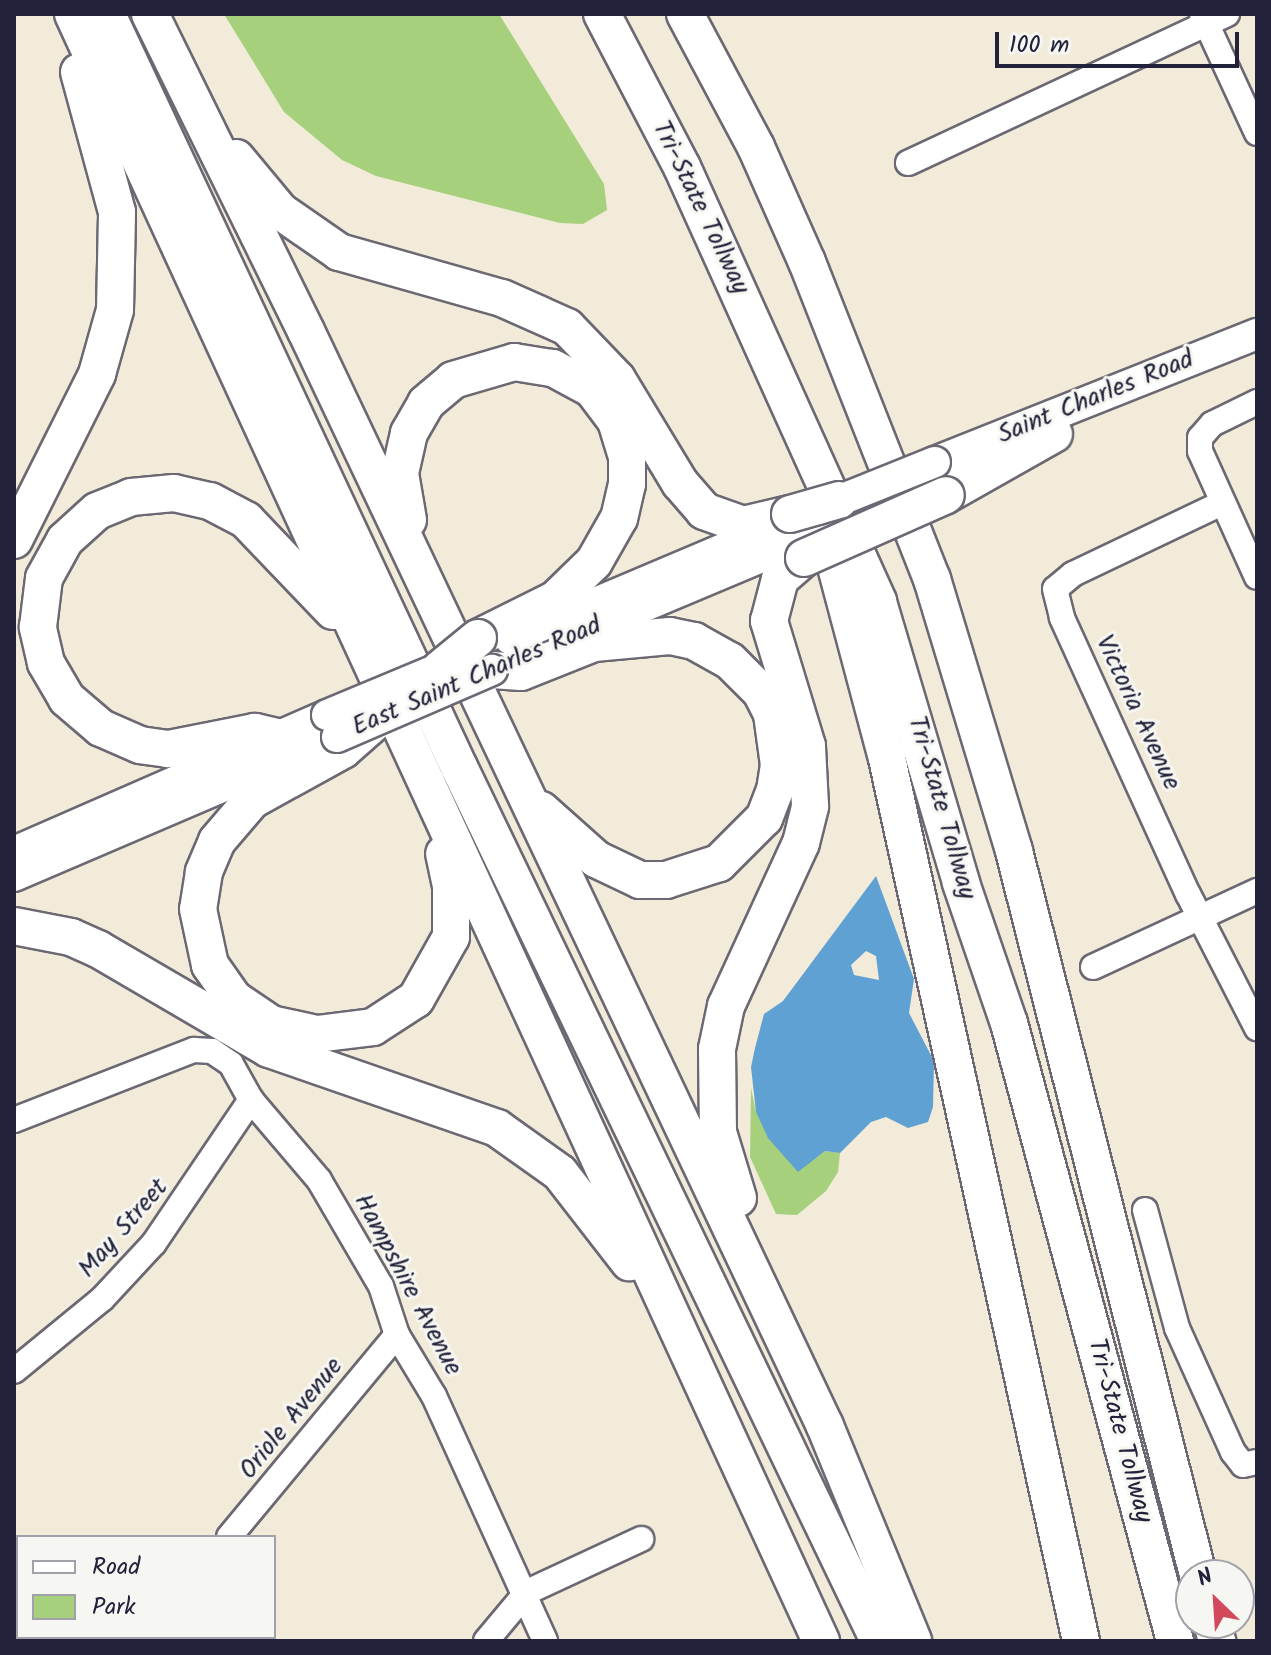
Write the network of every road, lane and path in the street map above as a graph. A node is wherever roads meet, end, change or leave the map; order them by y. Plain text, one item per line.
1 (58, 14) edge
2 (73, 14) edge
3 (107, 14) edge
4 (150, 14) edge
5 (158, 14) edge
6 (602, 14) edge
7 (685, 14) edge
8 (1212, 17) edge
9 (1257, 133) edge
10 (908, 163) dead end
11 (1257, 337) edge
12 (1257, 402) edge
13 (807, 434) junction
14 (1054, 434) joint
15 (941, 480) junction
16 (839, 500) joint
17 (1222, 503) junction
18 (796, 533) junction
19 (14, 540) edge
20 (1257, 577) edge
21 (429, 594) junction
22 (356, 633) junction
23 (484, 653) junction
24 (440, 669) joint
25 (378, 720) joint
26 (336, 734) junction
27 (277, 737) junction
28 (524, 794) junction
29 (431, 798) junction
30 (14, 852) edge
31 (14, 876) edge
32 (1257, 891) edge
33 (1202, 917) junction
34 (14, 926) edge
35 (1093, 967) dead end
36 (1257, 1028) edge
37 (251, 1100) junction
38 (14, 1120) edge
39 (1145, 1210) dead end
40 (397, 1335) junction
41 (14, 1371) edge
42 (709, 1396) junction
43 (825, 1426) junction
44 (1250, 1464) edge
45 (231, 1535) edge
46 (641, 1539) dead end
47 (1193, 1559) edge
48 (527, 1592) junction
49 (486, 1641) edge
50 (545, 1641) edge
51 (821, 1641) edge
52 (879, 1641) edge
53 (913, 1641) edge
54 (1081, 1641) edge
55 (1175, 1641) edge

1 - 19 highway
2 - 22 highway
3 - 52 highway
4 - 21 highway
5 - 18 highway
6 - 13 highway, Tri-State Tollway
7 - 47 highway, Tri-State Tollway
8 - 9 street
8 - 10 street
11 - 14 main road, Saint Charles Road
11 - 15 main road, Saint Charles Road
12 - 17 street
13 - 54 highway
13 - 55 highway, Tri-State Tollway
14 - 15 highway
15 - 16 main road, bridge
15 - 18 highway, bridge
16 - 18 highway, bridge
17 - 20 street
17 - 33 street, Victoria Avenue
18 - 23 main road, East Saint Charles Road
18 - 43 highway
21 - 23 highway
21 - 28 highway
22 - 27 highway
22 - 29 highway
23 - 24 highway, bridge
23 - 25 main road, East Saint Charles Road, bridge
23 - 28 highway
24 - 26 main road, East Saint Charles Road, bridge
25 - 26 highway
26 - 27 main road, East Saint Charles Road
26 - 29 highway
26 - 31 main road, East Saint Charles Road
27 - 30 main road, East Saint Charles Road
28 - 43 highway
29 - 42 highway
32 - 33 street
33 - 35 street
33 - 36 street, Victoria Avenue
34 - 42 highway
37 - 38 street, Hampshire Avenue
37 - 40 street, Hampshire Avenue
37 - 41 street, May Street
39 - 44 street
40 - 45 street, Oriole Avenue
40 - 48 street, Hampshire Avenue
42 - 51 highway
43 - 53 highway
46 - 48 street
48 - 49 street
48 - 50 street, Hampshire Avenue

